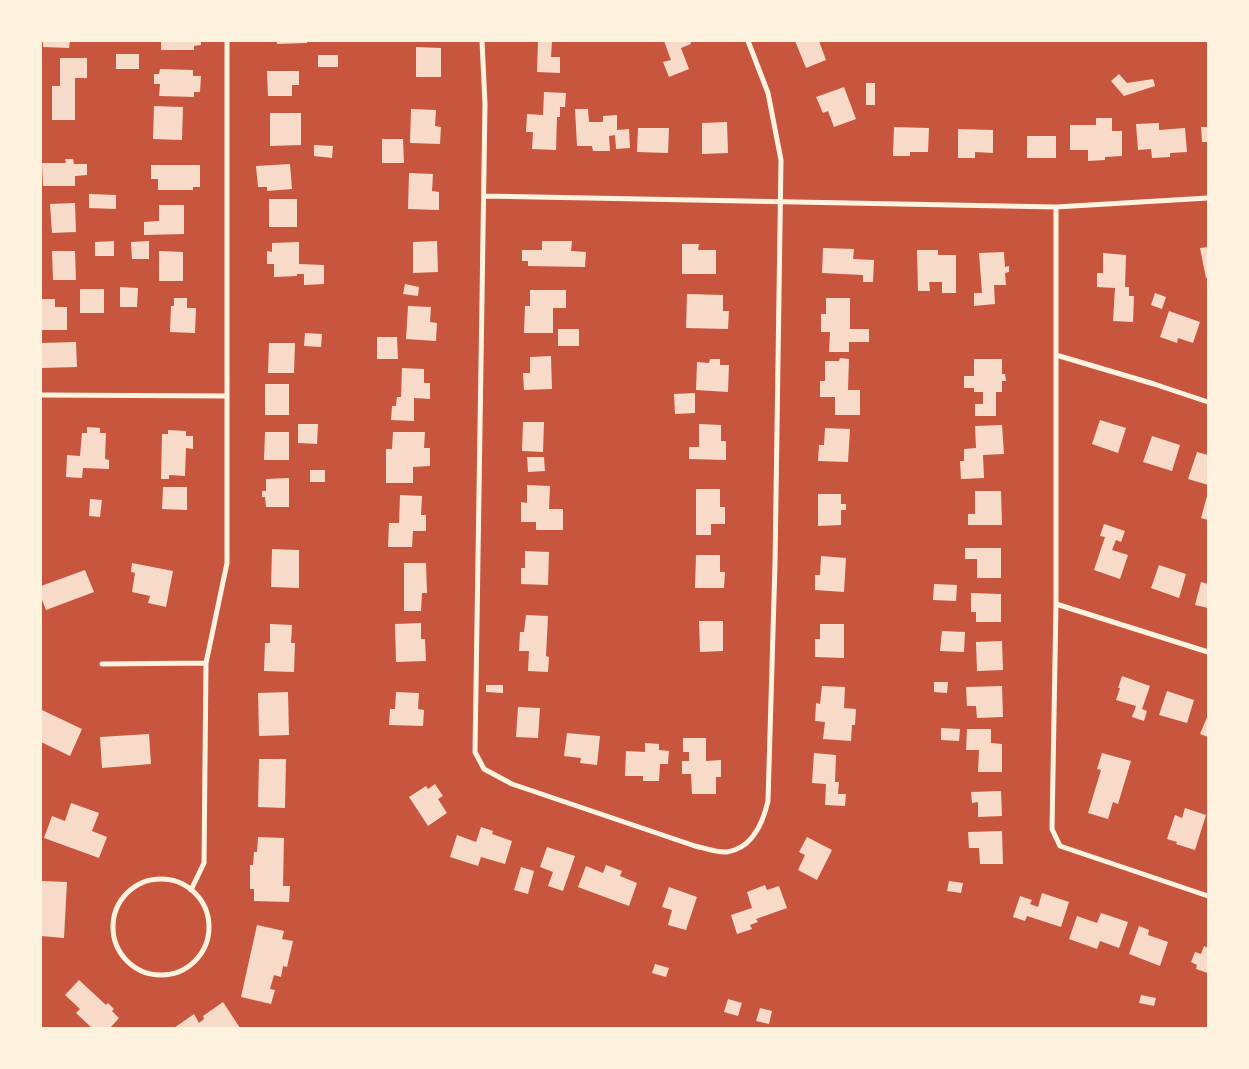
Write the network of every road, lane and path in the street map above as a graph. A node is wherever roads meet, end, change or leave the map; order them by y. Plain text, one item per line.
1 (227, 41) edge
2 (482, 41) edge
3 (748, 41) edge
4 (484, 196) junction
5 (1208, 198) edge
6 (780, 201) junction
7 (1056, 207) junction
8 (1056, 355) junction
9 (41, 395) edge
10 (227, 396) junction
11 (1208, 402) edge
12 (1056, 604) junction
13 (1208, 652) edge
14 (206, 663) junction
15 (102, 664) dead end
16 (192, 890) junction
17 (1208, 896) edge

1 - 10 street
2 - 4 street
3 - 6 street
4 - 6 street
4 - 6 street
5 - 7 street
6 - 7 street
7 - 8 street
8 - 11 street
8 - 12 street
9 - 10 street
10 - 14 street
12 - 13 street
12 - 17 street
14 - 15 street
14 - 16 street
16 - 16 street

